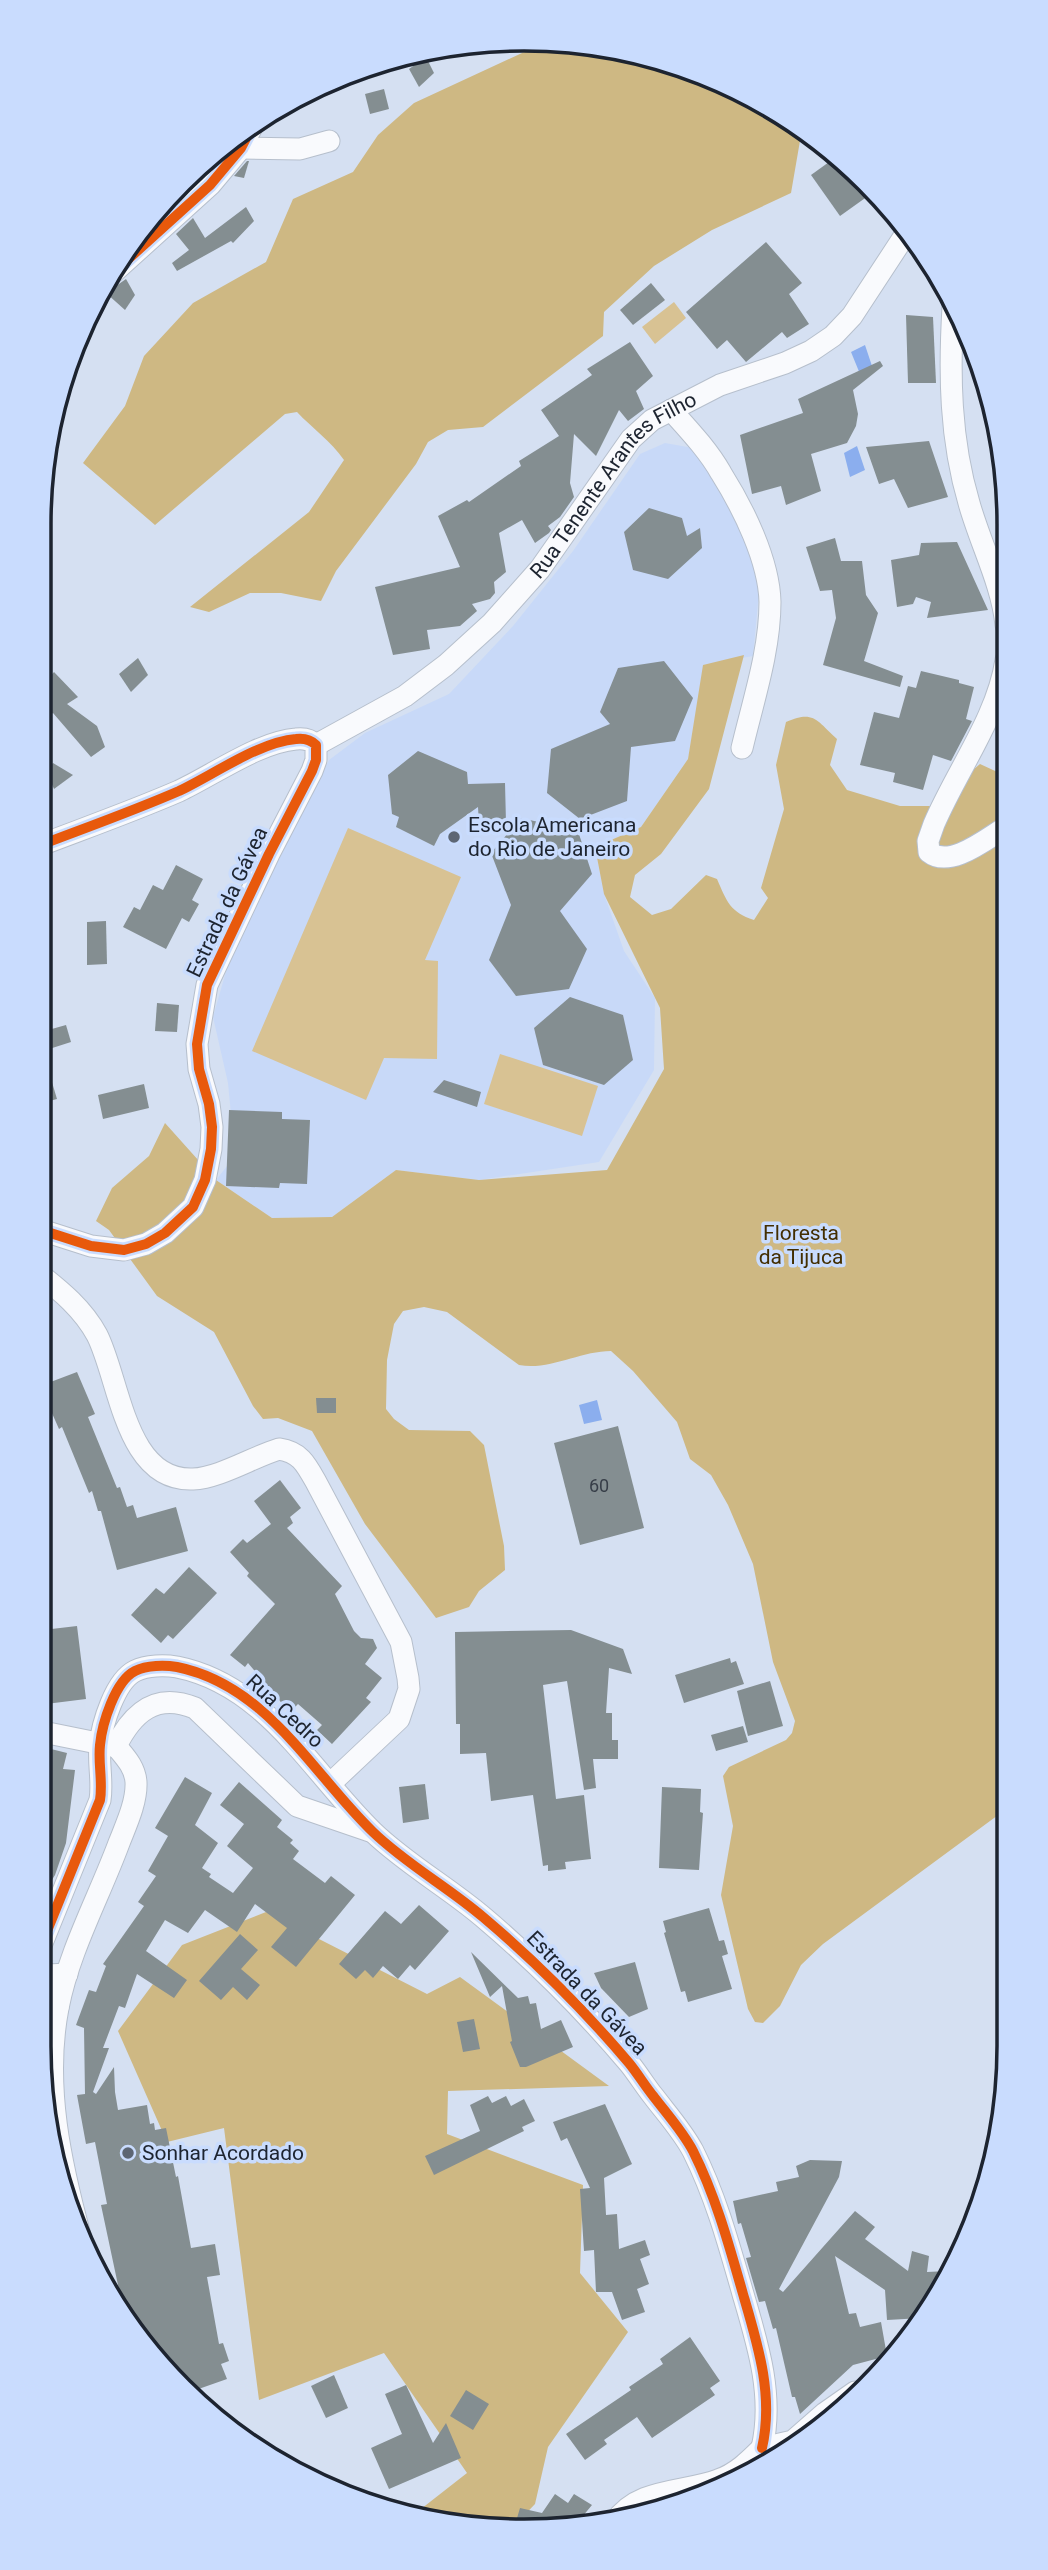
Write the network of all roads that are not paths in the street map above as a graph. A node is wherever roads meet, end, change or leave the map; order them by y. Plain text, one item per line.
1 (329, 141) dead end
2 (244, 143) edge
3 (241, 149) junction
4 (901, 239) edge
5 (140, 248) edge
6 (952, 324) edge
7 (671, 410) junction
8 (997, 594) edge
9 (997, 692) edge
10 (316, 745) junction
11 (742, 748) dead end
12 (997, 832) edge
13 (51, 841) edge
14 (51, 1233) edge
15 (51, 1285) edge
16 (51, 1734) edge
17 (108, 1745) junction
18 (331, 1783) junction
19 (373, 1832) junction
20 (51, 1921) edge
21 (67, 1974) junction
22 (51, 1975) edge
23 (51, 1997) edge
24 (58, 2008) junction
25 (51, 2056) edge
26 (779, 2444) edge
27 (762, 2448) junction
28 (744, 2465) edge
29 (703, 2484) edge
30 (627, 2507) edge

1 - 3 street
2 - 3 street
3 - 5 street
4 - 7 street, Rua Tenente Arantes Filho
6 - 8 street
7 - 10 street, Rua Tenente Arantes Filho
7 - 11 street
9 - 12 street
10 - 13 street
10 - 14 street, Estrada da Gávea
15 - 18 street
16 - 17 street
17 - 18 street, Rua Cedro
17 - 19 street, Estrada da Gávea
17 - 20 street, Rua Cedro
17 - 21 street
18 - 19 street, Estrada da Gávea
19 - 27 street, Estrada da Gávea
21 - 22 street
21 - 24 street
23 - 24 street
24 - 25 street
26 - 27 street
27 - 28 street
29 - 30 street

